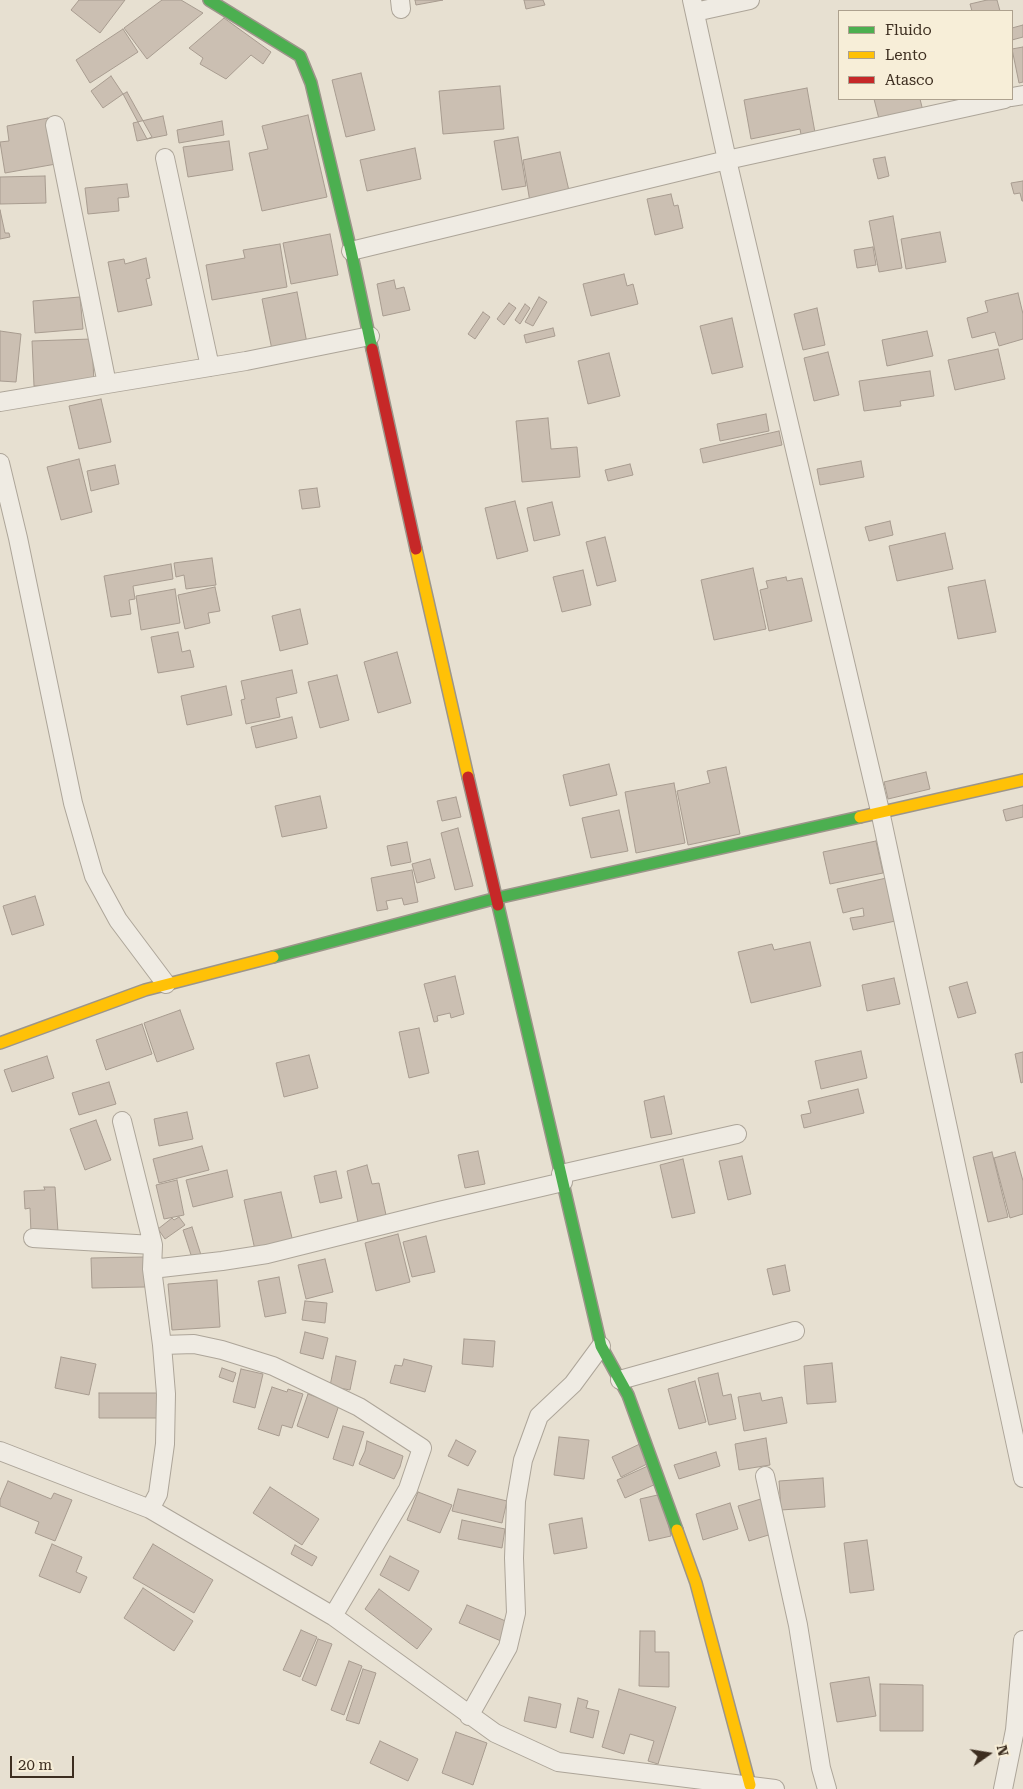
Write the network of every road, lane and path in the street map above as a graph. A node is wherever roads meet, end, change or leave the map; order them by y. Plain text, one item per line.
1 (209, 0) edge
2 (750, 0) edge
3 (693, 6) edge
4 (1000, 100) edge
5 (55, 125) dead end
6 (165, 158) dead end
7 (727, 160) junction
8 (351, 251) junction
9 (370, 336) junction
10 (210, 367) junction
11 (108, 384) junction
12 (0, 402) edge
13 (0, 463) edge
14 (1023, 780) edge
15 (880, 811) junction
16 (497, 898) junction
17 (166, 984) junction
18 (0, 1043) edge
19 (122, 1121) dead end
20 (737, 1134) dead end
21 (562, 1178) junction
22 (33, 1238) dead end
23 (153, 1245) junction
24 (152, 1269) junction
25 (796, 1330) dead end
26 (162, 1345) junction
27 (601, 1346) junction
28 (620, 1380) junction
29 (0, 1451) edge
30 (765, 1476) dead end
31 (1023, 1478) edge
32 (150, 1509) junction
33 (333, 1616) junction
34 (1023, 1640) edge
35 (1022, 1667) edge
36 (469, 1716) junction
37 (699, 1784) edge
38 (750, 1785) junction
39 (775, 1789) edge
40 (827, 1789) edge
41 (1003, 1789) edge

1 - 8 street
2 - 3 street
3 - 7 street
4 - 7 street
5 - 11 street
6 - 10 street
7 - 8 street
7 - 15 street
8 - 9 street
9 - 10 street
9 - 16 street
10 - 11 street
11 - 12 street
13 - 17 street
14 - 15 street
15 - 16 street
15 - 31 street
16 - 17 street
16 - 21 street
17 - 18 street
19 - 23 street
20 - 21 street
21 - 24 street
21 - 27 street
22 - 23 street
23 - 24 street
24 - 26 street
25 - 28 street
26 - 32 street
26 - 33 street
27 - 28 street
27 - 36 street
28 - 38 street
29 - 32 street
30 - 40 street
32 - 33 street
33 - 36 street
34 - 35 street
35 - 41 street
36 - 37 street
37 - 38 street
38 - 39 street

